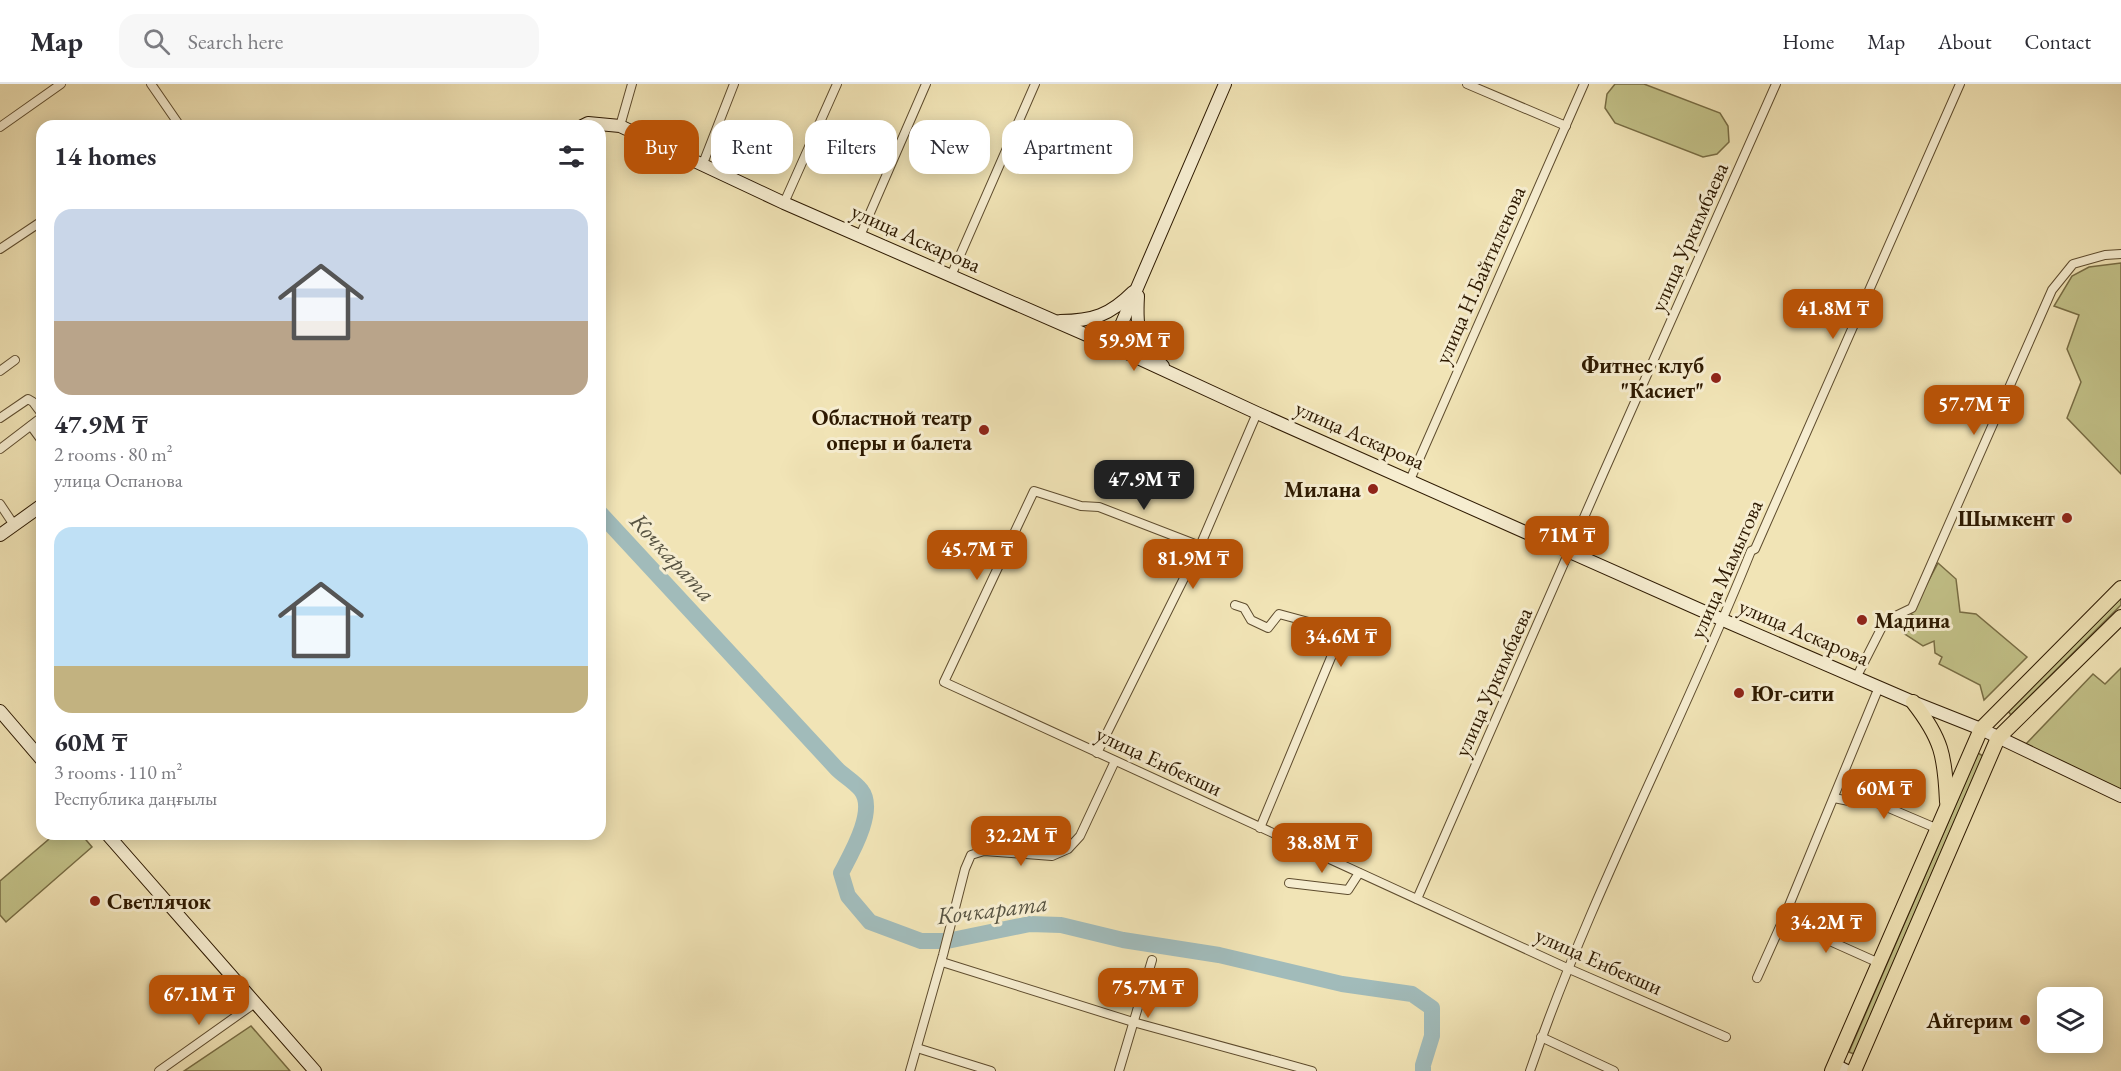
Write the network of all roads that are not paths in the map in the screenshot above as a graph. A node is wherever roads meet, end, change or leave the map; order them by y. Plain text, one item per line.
1 (61, 84) edge
2 (151, 84) edge
3 (632, 84) edge
4 (734, 84) edge
5 (837, 84) edge
6 (926, 84) edge
7 (1035, 84) edge
8 (1226, 84) edge
9 (1467, 84) edge
10 (1584, 84) edge
11 (1776, 84) edge
12 (1960, 84) edge
13 (176, 120) edge
14 (606, 125) edge
15 (620, 126) junction
16 (1566, 126) junction
17 (0, 127) edge
18 (702, 166) junction
19 (784, 202) junction
20 (36, 224) edge
21 (860, 236) junction
22 (0, 249) edge
23 (2121, 254) edge
24 (951, 276) junction
25 (1138, 287) junction
26 (1053, 321) junction
27 (1112, 346) junction
28 (15, 360) dead end
29 (0, 371) edge
30 (1168, 371) junction
31 (36, 407) edge
32 (1257, 413) junction
33 (0, 418) edge
34 (36, 421) edge
35 (31, 426) junction
36 (36, 433) edge
37 (0, 449) edge
38 (1410, 480) junction
39 (0, 504) edge
40 (36, 509) edge
41 (14, 525) junction
42 (0, 535) edge
43 (1200, 546) junction
44 (1570, 552) junction
45 (2121, 588) edge
46 (1235, 605) dead end
47 (2121, 616) edge
48 (1723, 620) junction
49 (1856, 678) junction
50 (1879, 687) junction
51 (1913, 702) junction
52 (0, 711) edge
53 (1981, 729) junction
54 (1998, 738) junction
55 (36, 753) edge
56 (1097, 753) junction
57 (1115, 761) junction
58 (2121, 796) edge
59 (1834, 798) junction
60 (1947, 807) junction
61 (1260, 828) junction
62 (1938, 829) junction
63 (112, 840) edge
64 (1359, 873) junction
65 (1289, 884) dead end
66 (1418, 899) junction
67 (1783, 921) junction
68 (1152, 960) dead end
69 (942, 962) junction
70 (1880, 963) junction
71 (1567, 968) junction
72 (1757, 978) dead end
73 (255, 1003) junction
74 (1133, 1022) junction
75 (1542, 1036) junction
76 (1726, 1037) dead end
77 (917, 1048) junction
78 (1838, 1069) edge
79 (159, 1071) edge
80 (315, 1071) edge
81 (910, 1071) edge
82 (992, 1071) edge
83 (1119, 1071) edge
84 (1312, 1071) edge
85 (1530, 1071) edge
86 (1614, 1071) edge
87 (1854, 1071) edge

1 - 17 street
2 - 13 street
3 - 15 street
4 - 18 street
5 - 19 street
6 - 21 street
7 - 24 street
8 - 25 main road
9 - 16 street
10 - 16 street, улица Н.Байтиленова
11 - 44 street, улица Уркимбаева
12 - 48 street, улица Мамытова
14 - 15 main road, улица Аскарова
15 - 18 main road, улица Аскарова
16 - 38 street, улица Н.Байтиленова
18 - 19 main road, улица Аскарова
19 - 21 main road, улица Аскарова
20 - 22 street
21 - 24 main road, улица Аскарова
23 - 49 street
24 - 26 main road, улица Аскарова
25 - 26 main road
25 - 27 main road
25 - 30 main road
26 - 27 main road, улица Аскарова
27 - 30 main road, улица Аскарова
28 - 29 street
30 - 32 main road, улица Аскарова
31 - 33 street
32 - 38 main road, улица Аскарова
32 - 43 street
34 - 35 street
35 - 36 street
35 - 37 street
38 - 44 main road, улица Аскарова
39 - 41 street
40 - 41 main road
41 - 42 main road
43 - 56 street
43 - 56 street, улица Енбекши
44 - 48 main road, улица Аскарова
44 - 66 street, улица Уркимбаева
45 - 53 main road
46 - 61 street
47 - 54 main road
48 - 49 main road, улица Аскарова
48 - 71 street, улица Мамытова
49 - 50 main road, улица Аскарова
50 - 51 main road, улица Аскарова
50 - 59 street
51 - 53 main road, улица Аскарова
51 - 60 main road
52 - 55 main road
53 - 54 main road, улица Аскарова
53 - 60 main road
54 - 58 main road, улица Аскарова
54 - 87 main road
56 - 57 street, улица Енбекши
57 - 61 street, улица Енбекши
57 - 69 street
59 - 62 street
59 - 67 street
60 - 62 main road
61 - 64 street, улица Енбекши
62 - 70 main road
63 - 73 main road
64 - 65 street
64 - 66 street, улица Енбекши
66 - 71 street, улица Енбекши
67 - 70 street
67 - 72 street
68 - 74 street
69 - 74 street
69 - 77 street
70 - 78 main road
71 - 75 street, улица Мамытова
71 - 76 street, улица Енбекши
73 - 79 street
73 - 80 main road
74 - 83 street
74 - 84 street
75 - 85 street, улица Мамытова
75 - 86 street
77 - 81 street
77 - 82 street

